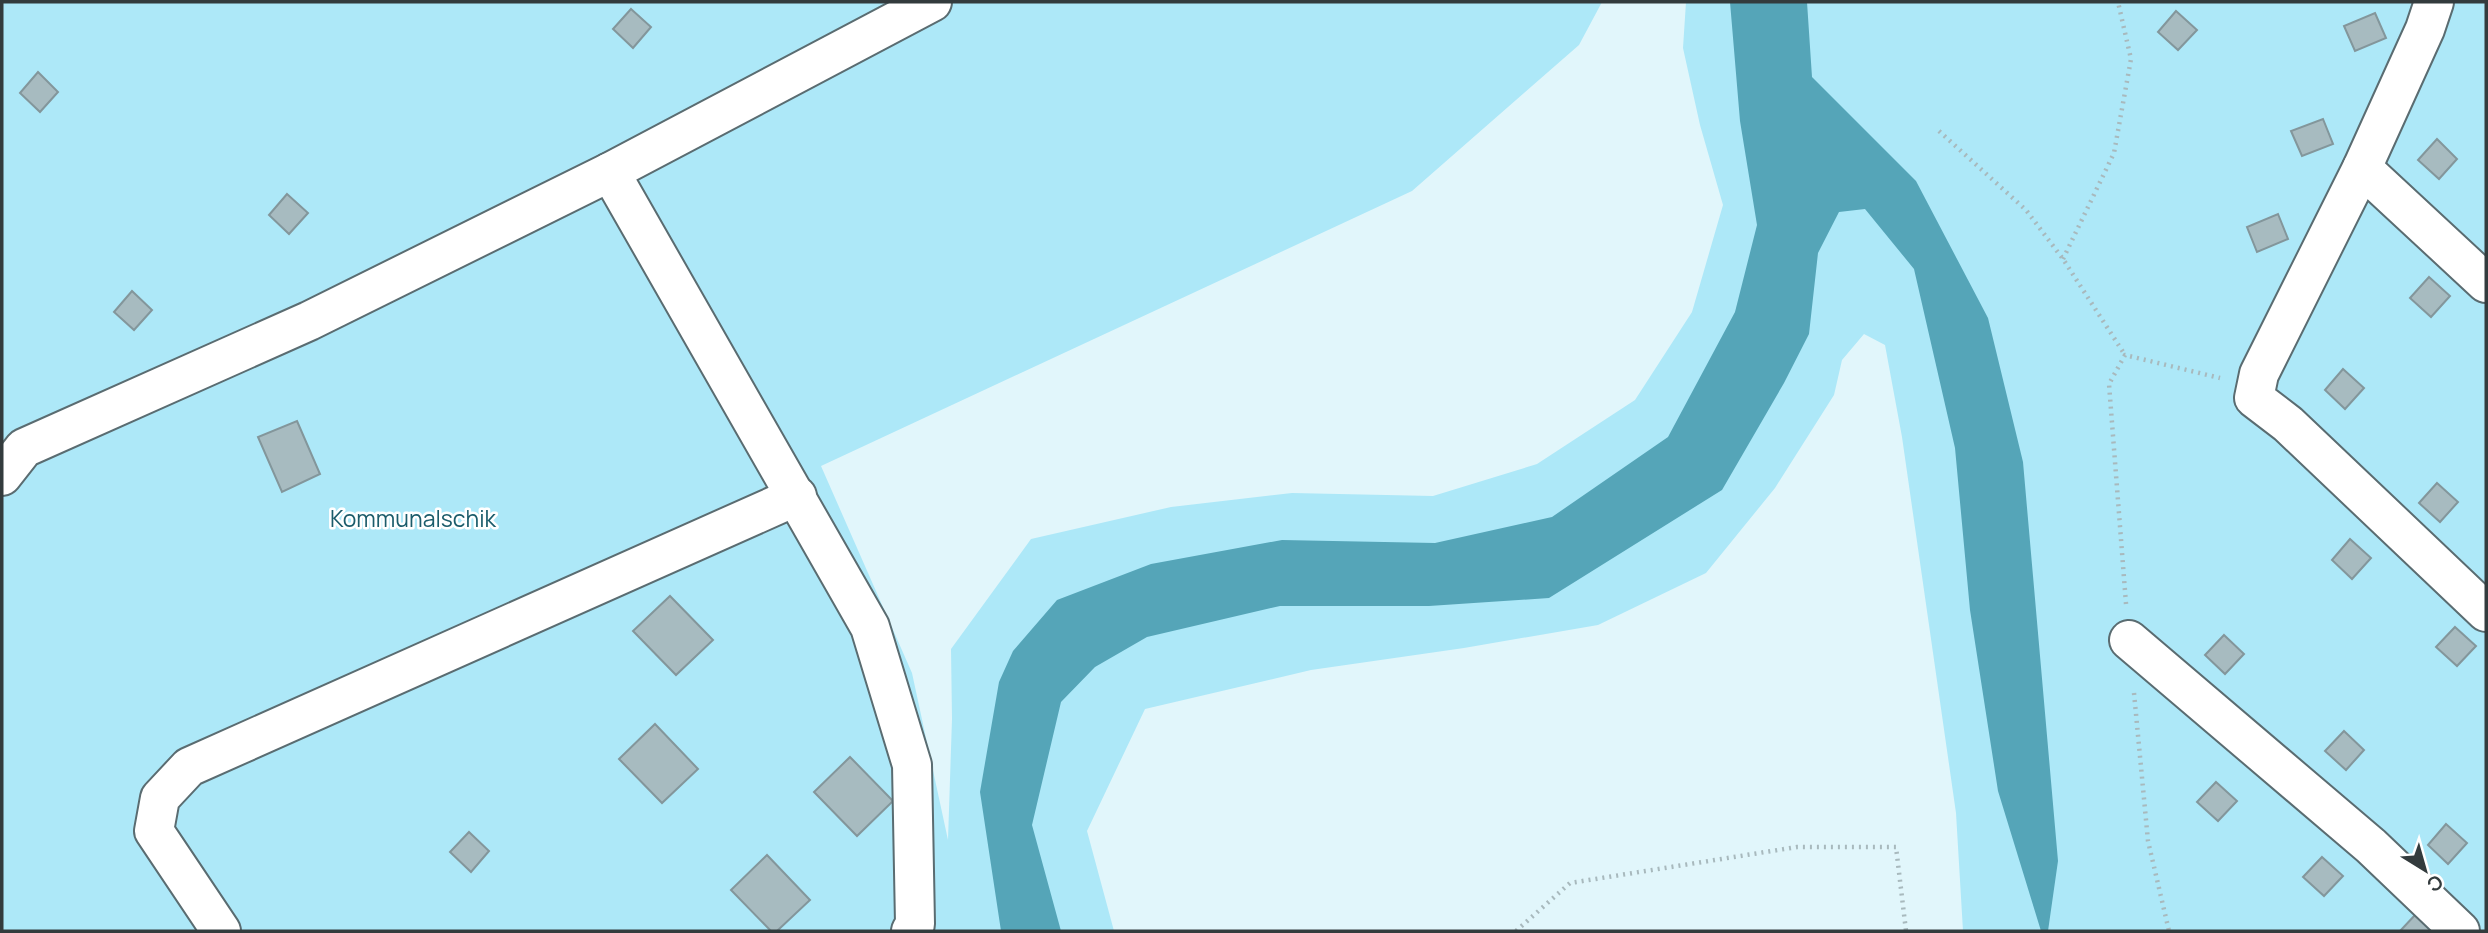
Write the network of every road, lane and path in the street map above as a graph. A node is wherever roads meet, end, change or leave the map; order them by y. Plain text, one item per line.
1 (932, 2) edge
2 (2118, 2) edge
3 (2434, 2) edge
4 (1939, 131) dead end
5 (2362, 168) junction
6 (610, 172) junction
7 (2063, 259) junction
8 (2486, 283) edge
9 (2124, 355) junction
10 (2254, 398) junction
11 (9, 452) edge
12 (797, 496) junction
13 (2486, 612) edge
14 (2129, 640) junction
15 (221, 931) edge
16 (911, 931) edge
17 (1516, 931) edge
18 (1906, 931) edge
19 (2169, 931) edge
20 (2460, 931) edge

1 - 6 street
2 - 7 path
3 - 5 street
4 - 7 path
5 - 8 street
5 - 10 street
6 - 11 street
6 - 12 street
7 - 9 path
9 - 10 path
9 - 14 path
10 - 13 street
12 - 15 street
12 - 16 street
14 - 19 path
14 - 20 street
17 - 18 path

